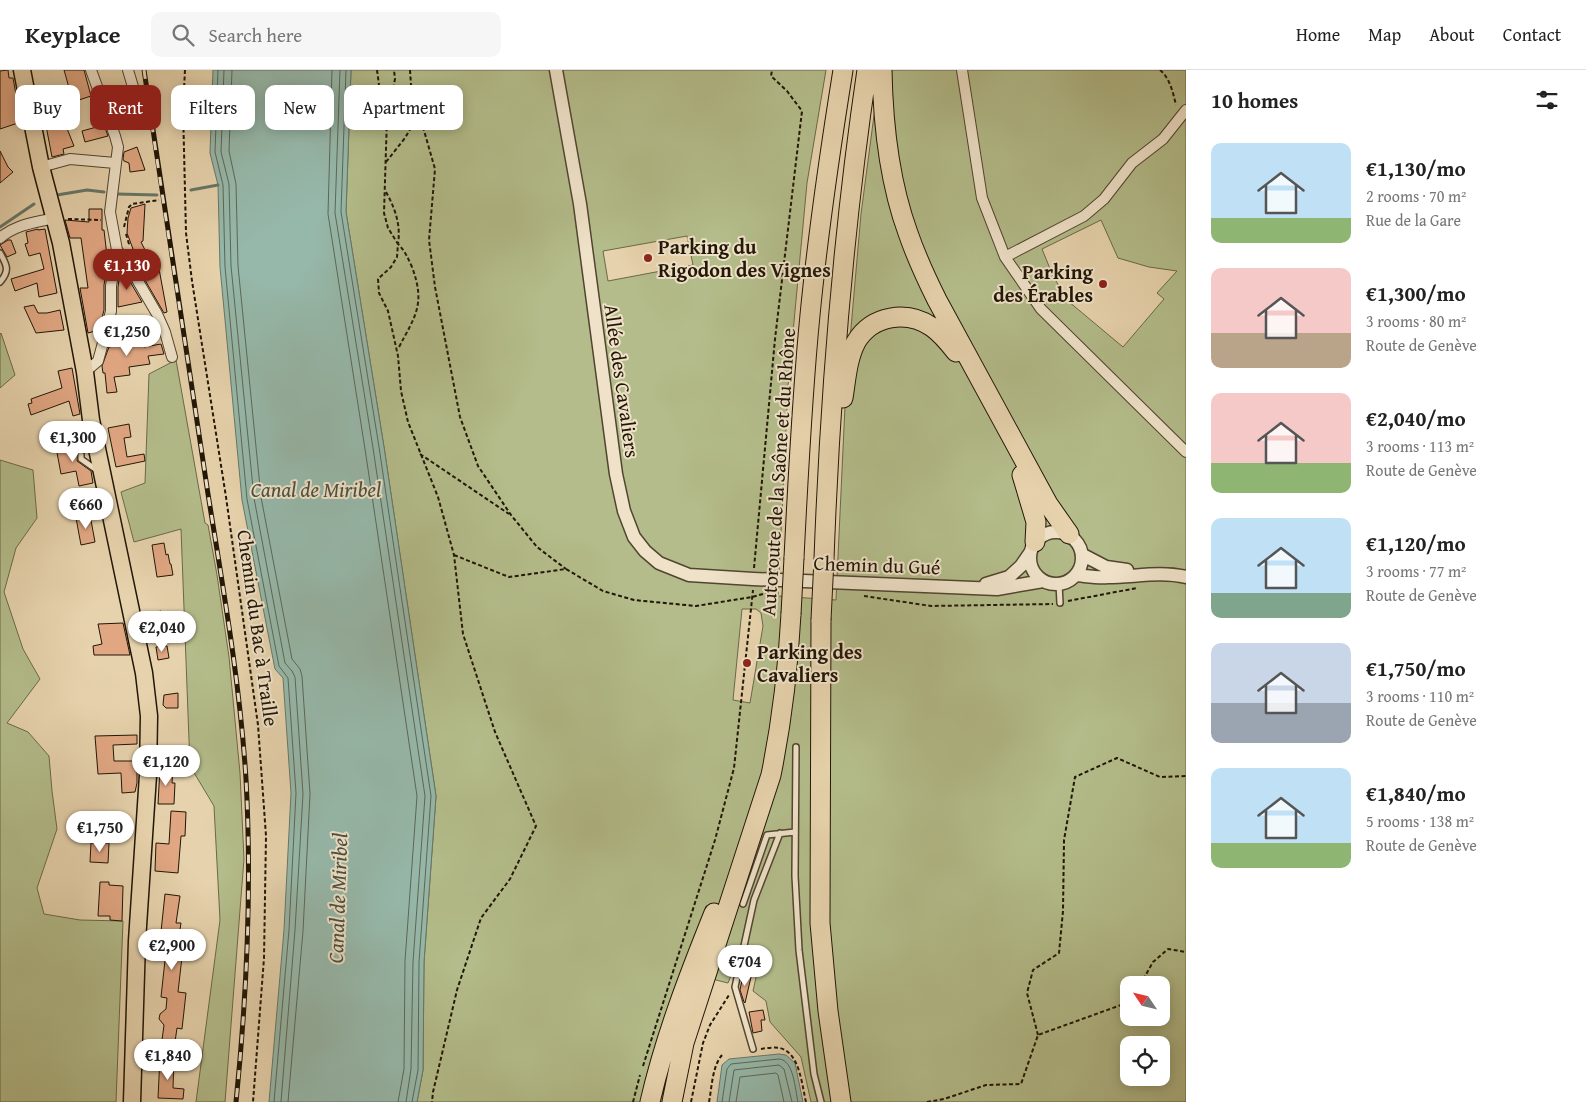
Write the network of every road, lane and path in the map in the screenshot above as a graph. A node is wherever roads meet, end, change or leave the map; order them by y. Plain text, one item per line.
1 (22, 70) edge
2 (91, 70) edge
3 (128, 70) edge
4 (185, 70) edge
5 (377, 70) edge
6 (394, 70) edge
7 (410, 70) edge
8 (556, 70) edge
9 (772, 70) edge
10 (843, 70) edge
11 (867, 70) edge
12 (882, 70) edge
13 (962, 70) edge
14 (1160, 70) edge
15 (133, 85) edge
16 (379, 85) edge
17 (394, 85) edge
18 (411, 85) edge
19 (1183, 114) edge
20 (386, 130) edge
21 (410, 130) edge
22 (424, 130) edge
23 (386, 162) junction
24 (115, 164) junction
25 (41, 167) junction
26 (385, 190) junction
27 (160, 200) dead end
28 (54, 218) junction
29 (74, 219) dead end
30 (112, 220) junction
31 (0, 238) edge
32 (398, 244) junction
33 (121, 249) junction
34 (0, 253) edge
35 (1005, 256) junction
36 (0, 282) edge
37 (397, 350) junction
38 (172, 357) dead end
39 (85, 372) junction
40 (91, 420) junction
41 (78, 445) dead end
42 (1186, 452) edge
43 (828, 453) junction
44 (420, 454) junction
45 (80, 455) dead end
46 (103, 474) junction
47 (511, 515) junction
48 (1069, 534) junction
49 (1032, 548) junction
50 (454, 555) junction
51 (1083, 556) junction
52 (1186, 566) edge
53 (566, 569) junction
54 (1076, 575) junction
55 (1186, 577) edge
56 (753, 579) junction
57 (1043, 581) junction
58 (1059, 584) junction
59 (777, 586) junction
60 (974, 588) junction
61 (752, 597) junction
62 (1060, 603) dead end
63 (785, 693) junction
64 (796, 747) dead end
65 (1186, 776) edge
66 (795, 832) junction
67 (780, 833) junction
68 (743, 904) dead end
69 (1186, 952) edge
70 (1145, 976) edge
71 (735, 987) junction
72 (1120, 1005) edge
73 (828, 1011) junction
74 (1038, 1035) junction
75 (753, 1049) joint
76 (722, 1055) dead end
77 (132, 1102) edge
78 (252, 1102) edge
79 (432, 1102) edge
80 (633, 1102) edge
81 (650, 1102) edge
82 (672, 1102) edge
83 (691, 1102) edge
84 (710, 1102) edge
85 (806, 1102) edge
86 (821, 1102) edge
87 (841, 1102) edge
88 (850, 1102) edge
89 (927, 1102) edge

1 - 25 main road
2 - 24 street
3 - 15 street
4 - 78 path, Chemin du Bac à Traille
5 - 16 path
6 - 17 path
7 - 18 path
8 - 56 street, Allée des Cavaliers
9 - 56 path
10 - 63 highway, Autoroute de la Saône et du Rhône, bridge
11 - 43 highway
12 - 48 highway
13 - 35 street
14 - 19 path
19 - 35 street
20 - 23 path
21 - 23 path
22 - 47 path
23 - 26 path
24 - 25 street
24 - 30 street
25 - 28 main road
26 - 32 path
26 - 32 path
27 - 33 path
28 - 31 street
28 - 39 main road
29 - 30 path
30 - 33 street
32 - 37 path
32 - 37 path
33 - 38 street
33 - 39 street
34 - 36 lane
35 - 42 street
37 - 44 path
39 - 40 main road
40 - 41 lane
40 - 46 main road
43 - 49 highway
43 - 73 highway, bridge
44 - 47 path
44 - 50 path
45 - 46 lane
46 - 77 main road
47 - 53 path
48 - 49 street
48 - 51 street
49 - 57 street
49 - 60 street, Chemin du Gué
50 - 53 path
50 - 79 path
51 - 52 street
51 - 54 street
53 - 61 path
54 - 55 street
54 - 58 street
56 - 59 street, Allée des Cavaliers
57 - 58 street
57 - 60 street, Chemin du Gué
58 - 62 lane
59 - 60 street, Chemin du Gué
59 - 61 path
61 - 80 path
63 - 81 highway
63 - 82 highway, Autoroute de la Saône et du Rhône
64 - 66 lane
65 - 74 path
66 - 67 lane
66 - 86 lane
67 - 68 lane
67 - 71 lane
69 - 70 path
71 - 75 lane
71 - 83 path
72 - 74 path
73 - 87 highway
73 - 88 highway
74 - 89 path
75 - 85 path
76 - 84 path

